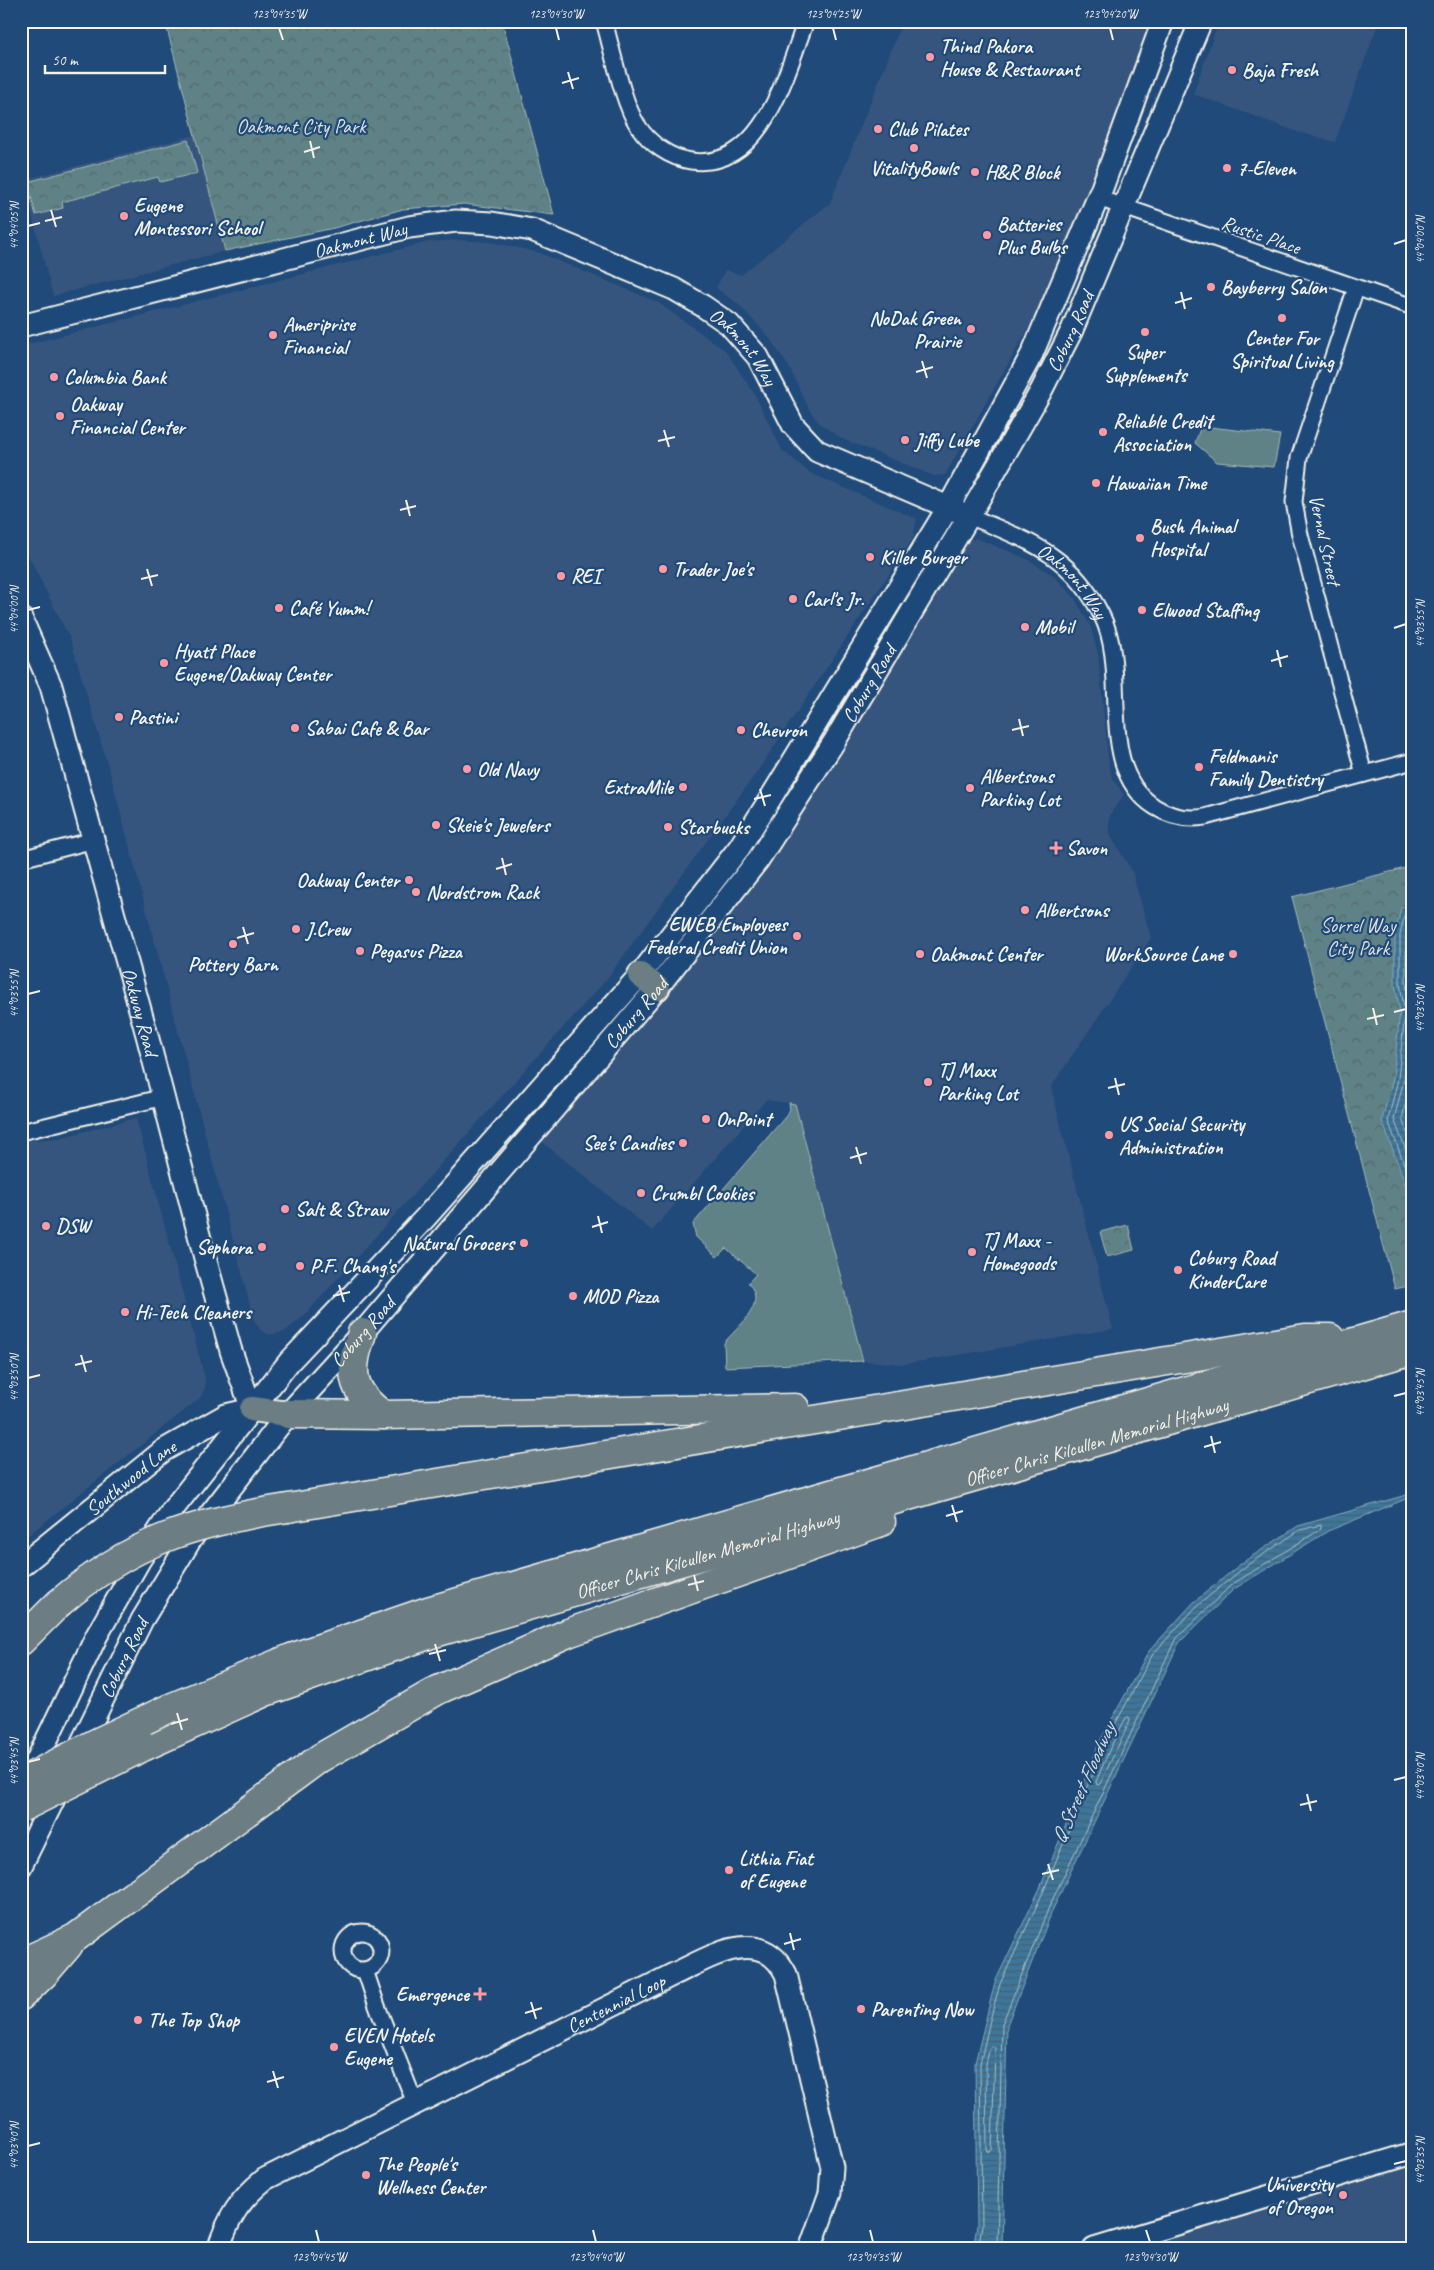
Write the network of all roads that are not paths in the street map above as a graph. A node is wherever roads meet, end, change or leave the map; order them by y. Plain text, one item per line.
1 (604, 21) edge
2 (806, 21) edge
3 (1163, 21) edge
4 (1200, 21) edge
5 (1098, 198) junction
6 (1123, 208) junction
7 (1356, 288) junction
8 (1413, 307) edge
9 (21, 326) edge
10 (949, 506) junction
11 (969, 516) junction
12 (21, 618) edge
13 (1413, 760) edge
14 (1364, 774) junction
15 (94, 840) junction
16 (21, 859) edge
17 (649, 981) junction
18 (164, 1097) junction
19 (21, 1132) edge
20 (1413, 1325) edge
21 (362, 1333) junction
22 (1372, 1337) junction
23 (1413, 1350) edge
24 (887, 1407) junction
25 (252, 1409) junction
26 (288, 1414) junction
27 (383, 1415) junction
28 (1162, 1422) junction
29 (21, 1566) edge
30 (21, 1641) edge
31 (21, 1782) edge
32 (21, 1793) edge
33 (21, 1808) edge
34 (21, 1866) edge
35 (36, 1964) edge
36 (365, 1970) dead end
37 (21, 1996) edge
38 (415, 2103) junction
39 (1413, 2152) edge
40 (1136, 2243) edge
41 (218, 2249) edge
42 (810, 2249) edge
43 (1094, 2249) edge

1 - 2 street
3 - 5 main road, Coburg Road
4 - 6 main road, Coburg Road
5 - 6 street, Rustic Place
5 - 10 main road, Coburg Road
6 - 7 street, Rustic Place
6 - 11 main road, Coburg Road
7 - 8 street, Rustic Place
7 - 14 street, Vernal Street
9 - 10 main road, Oakmont Way
10 - 11 main road, Oakmont Way
10 - 17 main road, Coburg Road
11 - 14 street, Oakmont Way
11 - 17 main road, Coburg Road
12 - 15 main road, Oakway Road
13 - 14 street, Oakmont Way
15 - 16 street
15 - 18 main road, Oakway Road
17 - 21 main road, Coburg Road
17 - 25 main road, Coburg Road
18 - 19 street
18 - 25 main road, Oakway Road
20 - 22 highway, Officer Chris Kilcullen Memorial Highway
21 - 26 main road, Coburg Road
21 - 27 highway
22 - 24 highway
22 - 31 highway, Officer Chris Kilcullen Memorial Highway, bridge
23 - 28 highway, Officer Chris Kilcullen Memorial Highway
24 - 27 highway
24 - 30 highway, bridge
25 - 26 main road
25 - 29 main road, Southwood Lane
25 - 32 main road, Coburg Road
26 - 27 highway
26 - 34 main road, Coburg Road
28 - 33 highway, Officer Chris Kilcullen Memorial Highway, bridge
28 - 35 highway
35 - 37 highway
36 - 38 street
38 - 41 main road, Centennial Loop
38 - 42 main road, Centennial Loop
39 - 40 main road
40 - 43 main road

